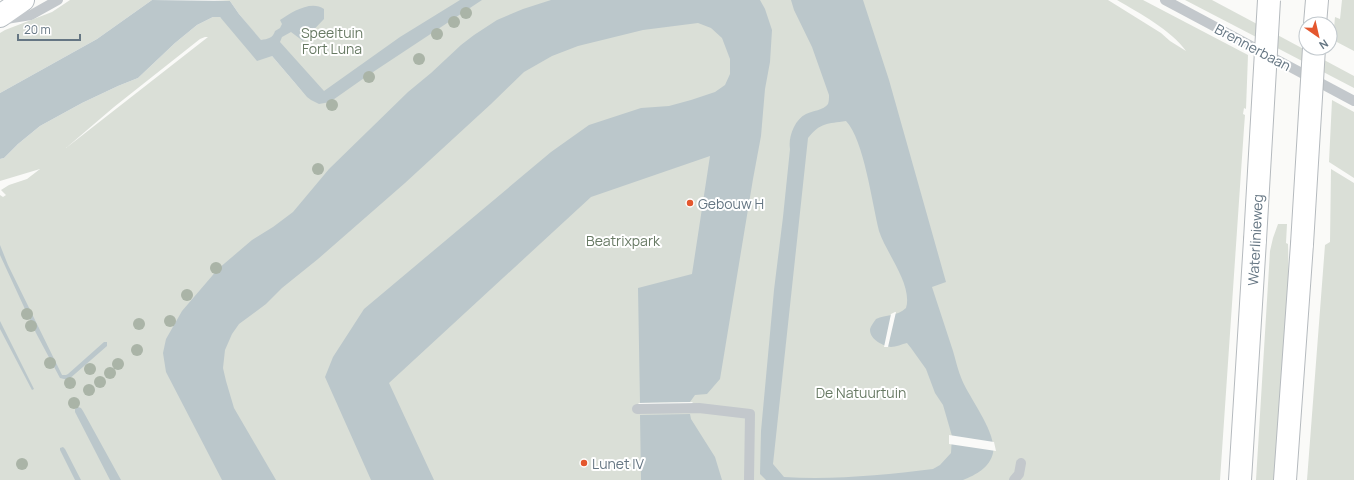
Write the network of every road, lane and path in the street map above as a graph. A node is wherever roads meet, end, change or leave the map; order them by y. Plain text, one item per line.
1 (23, 0) edge
2 (58, 0) edge
3 (1164, 0) edge
4 (1269, 0) edge
5 (0, 16) edge
6 (0, 21) edge
7 (1314, 56) edge
8 (1354, 101) edge
9 (637, 409) dead end
10 (1021, 463) dead end
11 (749, 480) edge
12 (1014, 480) edge
13 (1240, 480) edge
14 (1285, 480) edge

1 - 5 main road
2 - 6 lane
3 - 8 lane, Brennerbaan
4 - 13 main road, Waterlinieweg, bridge
7 - 14 main road, bridge
9 - 11 lane
10 - 12 lane

